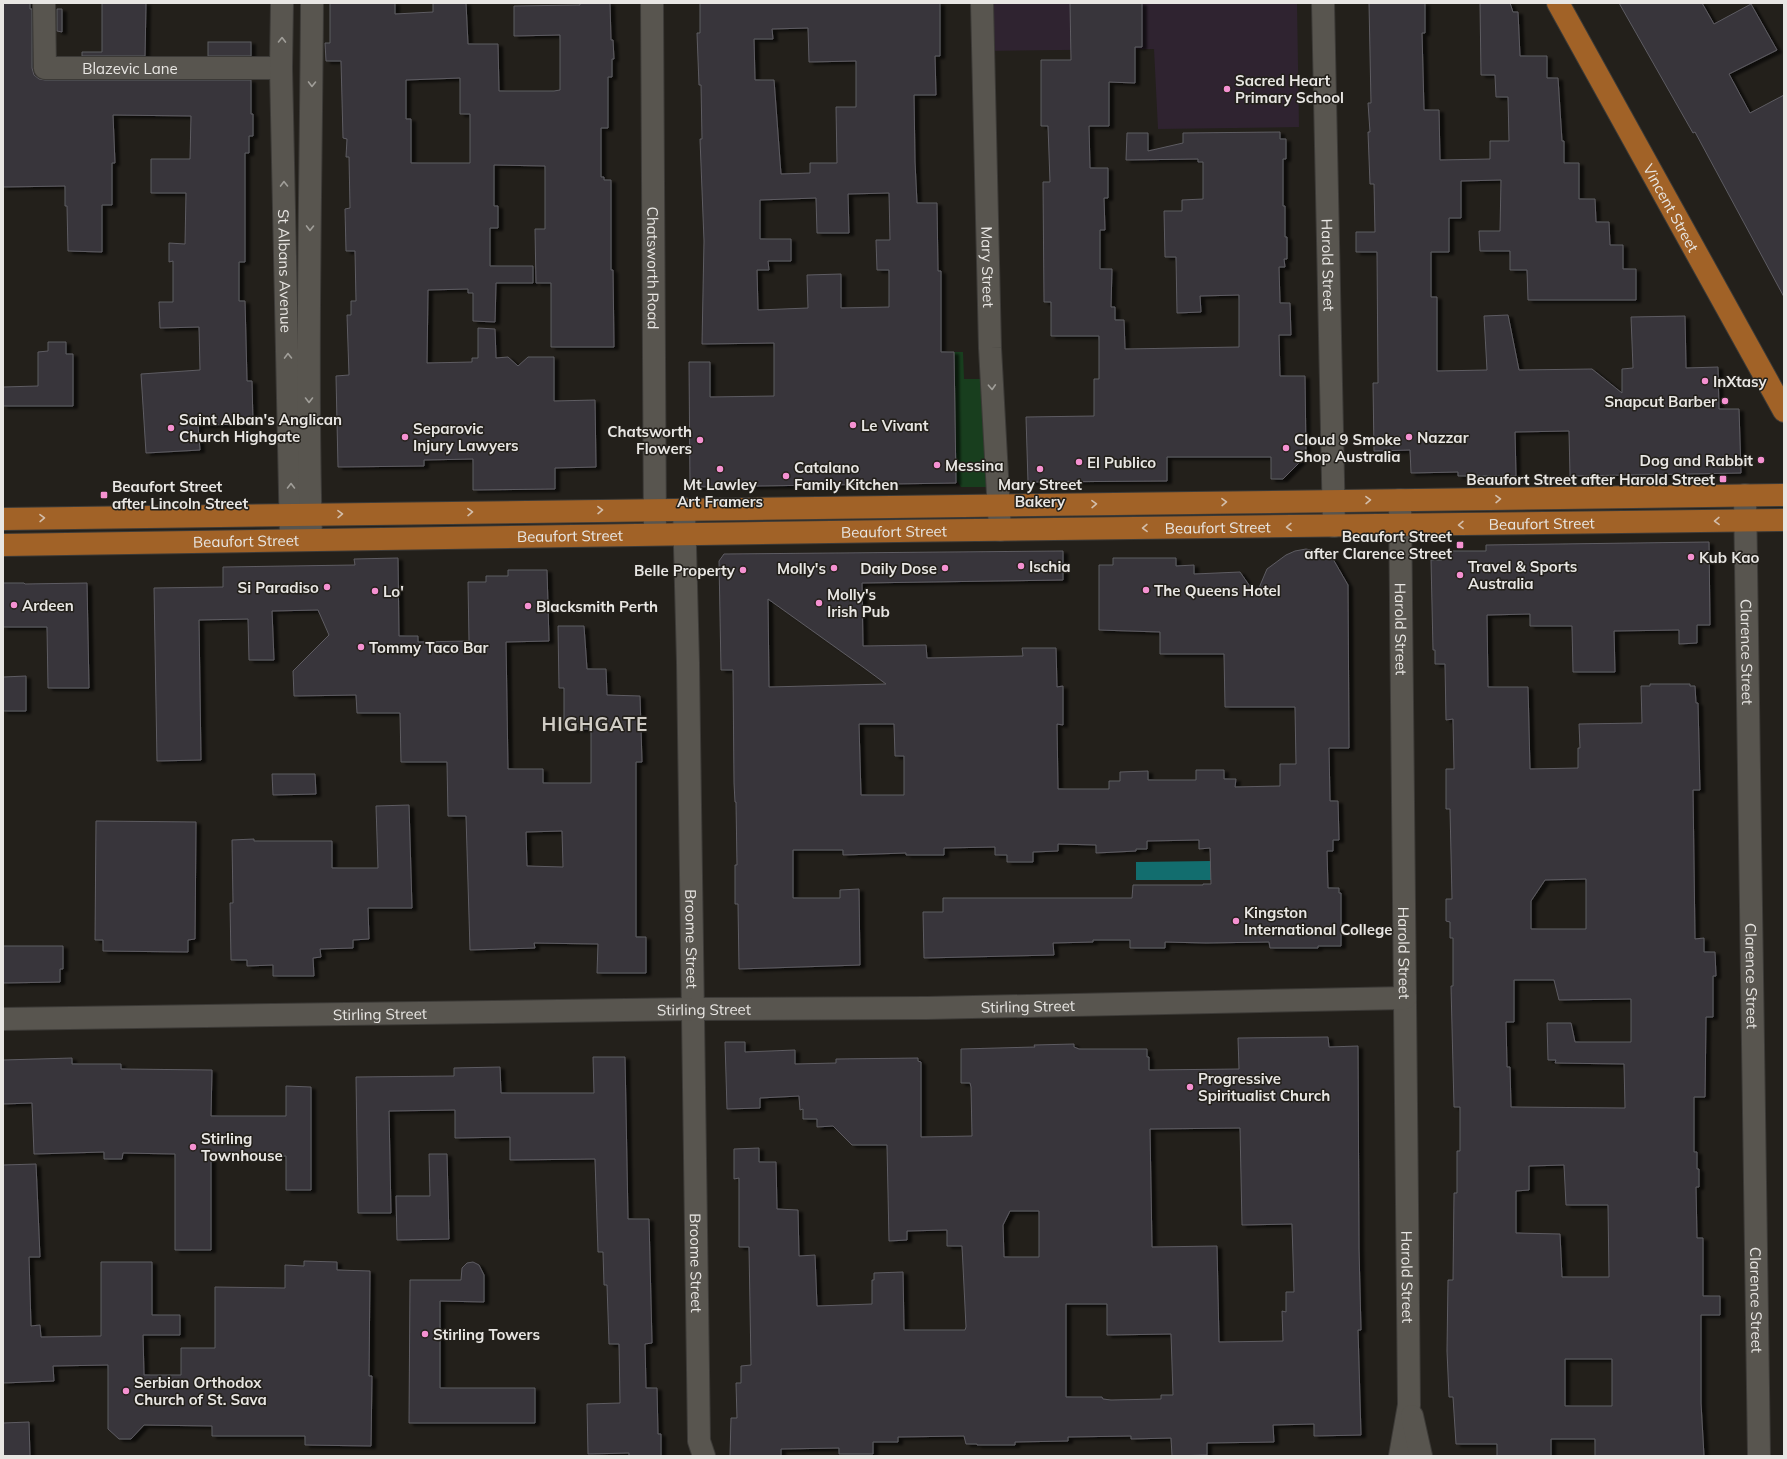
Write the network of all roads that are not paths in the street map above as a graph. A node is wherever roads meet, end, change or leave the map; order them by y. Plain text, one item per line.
1 (44, 3) edge
2 (282, 3) edge
3 (312, 3) edge
4 (652, 3) edge
5 (982, 3) edge
6 (1323, 3) edge
7 (1558, 3) edge
8 (281, 68) junction
9 (1784, 412) edge
10 (1745, 495) junction
11 (1784, 495) edge
12 (1400, 500) junction
13 (1334, 501) junction
14 (999, 505) junction
15 (655, 509) junction
16 (684, 509) junction
17 (301, 514) junction
18 (3, 519) edge
19 (1784, 520) edge
20 (1745, 521) junction
21 (1400, 525) junction
22 (1334, 526) junction
23 (1000, 530) junction
24 (684, 533) junction
25 (655, 534) junction
26 (301, 539) junction
27 (3, 545) edge
28 (1405, 998) junction
29 (692, 1009) junction
30 (3, 1019) edge
31 (1409, 1405) junction
32 (699, 1451) edge
33 (1400, 1456) edge
34 (1421, 1456) edge
35 (1759, 1456) edge

1 - 8 street, Blazevic Lane
8 -> 2 street, St Albans Avenue
3 -> 17 street, St Albans Avenue
4 - 15 street, Chatsworth Road
5 -> 14 street, Mary Street
6 - 13 street, Harold Street
7 - 9 main road, Vincent Street
17 -> 8 street, St Albans Avenue
10 - 11 main road, Beaufort Street
12 -> 10 main road, Beaufort Street
10 - 20 street, Clarence Street
13 -> 12 main road, Beaufort Street
12 - 21 street, Harold Street
14 -> 13 main road, Beaufort Street
13 - 22 street, Harold Street
14 - 16 main road, Beaufort Street
14 - 23 street, Mary Street
15 - 16 main road, Beaufort Street
17 -> 15 main road, Beaufort Street
15 - 25 street, Chatsworth Road
16 - 24 street, Broome Street
18 -> 17 main road, Beaufort Street
17 - 26 street, St Albans Avenue
19 - 20 main road, Beaufort Street
20 -> 21 main road, Beaufort Street
20 - 35 street, Clarence Street
21 - 22 main road, Beaufort Street
21 - 28 street, Harold Street
22 -> 23 main road, Beaufort Street
23 - 24 main road, Beaufort Street
24 - 25 main road, Beaufort Street
24 - 29 street, Broome Street
25 - 26 main road, Beaufort Street
26 - 27 main road, Beaufort Street
28 - 29 street, Stirling Street
28 - 31 street, Harold Street
29 - 30 street, Stirling Street
29 - 32 street, Broome Street
31 - 33 street, Harold Street
31 - 34 street, Harold Street

